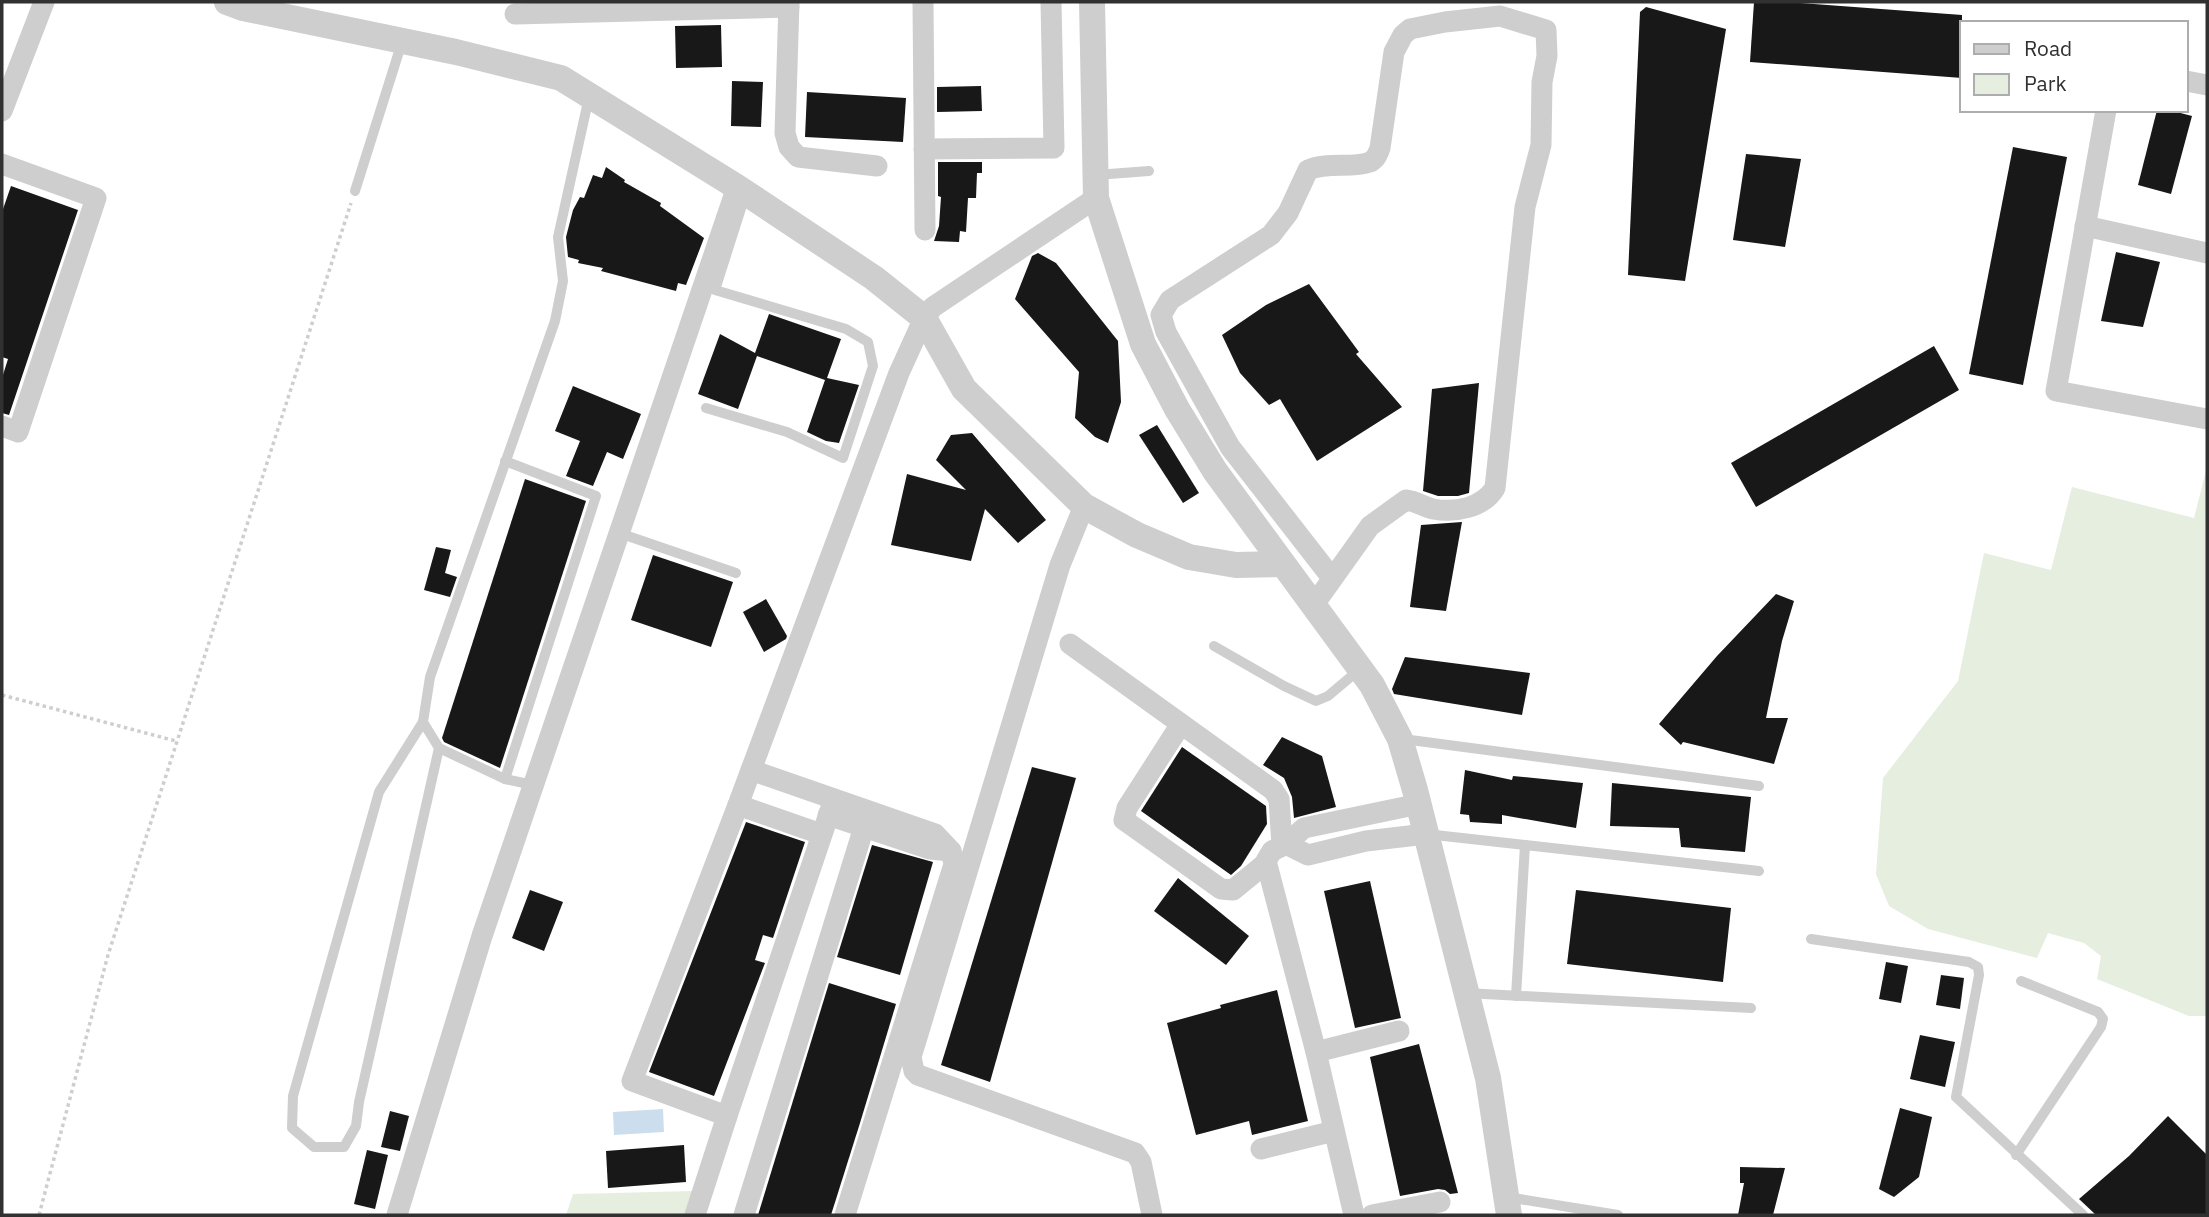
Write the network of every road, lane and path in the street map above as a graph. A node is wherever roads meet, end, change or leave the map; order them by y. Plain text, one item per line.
1 (44, 2) edge
2 (227, 2) edge
3 (923, 2) edge
4 (1051, 2) edge
5 (1092, 2) edge
6 (789, 4) edge
7 (515, 14) dead end
8 (402, 42) junction
9 (2188, 81) edge
10 (2207, 85) edge
11 (590, 94) junction
12 (2, 111) edge
13 (2106, 112) edge
14 (924, 149) junction
15 (2, 164) edge
16 (877, 166) dead end
17 (1149, 171) dead end
18 (1096, 186) junction
19 (741, 190) junction
20 (355, 191) joint
21 (2085, 226) junction
22 (925, 230) dead end
23 (2207, 253) edge
24 (924, 318) junction
25 (706, 408) dead end
26 (2207, 419) edge
27 (2, 426) edge
28 (505, 461) junction
29 (1083, 506) junction
30 (619, 533) junction
31 (1282, 564) junction
32 (736, 573) dead end
33 (1332, 578) junction
34 (1313, 606) junction
35 (1070, 644) dead end
36 (1214, 646) dead end
37 (1360, 670) junction
38 (2, 695) edge
39 (424, 722) junction
40 (1181, 724) junction
41 (1400, 738) junction
42 (176, 741) junction
43 (439, 748) junction
44 (751, 770) junction
45 (505, 779) junction
46 (533, 785) junction
47 (1759, 786) dead end
48 (1419, 804) junction
49 (738, 805) junction
50 (828, 816) junction
51 (864, 827) junction
52 (1426, 834) junction
53 (1284, 845) junction
54 (1525, 845) junction
55 (951, 851) junction
56 (1266, 863) junction
57 (1759, 871) dead end
58 (1811, 939) dead end
59 (2021, 981) dead end
60 (1466, 993) junction
61 (1516, 996) junction
62 (1751, 1007) dead end
63 (1399, 1031) dead end
64 (1316, 1052) junction
65 (727, 1116) junction
66 (1334, 1131) junction
67 (1261, 1149) dead end
68 (2016, 1155) junction
69 (1440, 1202) dead end
70 (1508, 1206) edge
71 (39, 1215) edge
72 (397, 1215) edge
73 (695, 1215) edge
74 (744, 1215) edge
75 (845, 1215) edge
76 (1152, 1215) edge
77 (1354, 1215) edge
78 (1372, 1215) edge
79 (1618, 1215) edge
80 (2083, 1215) edge

1 - 12 street
2 - 8 street
3 - 14 street
4 - 14 street
5 - 18 street
6 - 7 street
6 - 16 street
8 - 11 street
8 - 20 lane
9 - 10 street
11 - 19 street
11 - 28 lane
13 - 21 street
14 - 22 street
15 - 27 street
17 - 18 lane
18 - 24 street
18 - 31 street
19 - 24 street
19 - 25 lane
19 - 30 street
20 - 42 path
21 - 23 street
21 - 26 street
24 - 29 street
24 - 44 street
28 - 39 lane
28 - 45 lane
29 - 31 street
29 - 76 street
30 - 32 lane
30 - 46 street
31 - 34 street
33 - 33 street
33 - 34 street
34 - 37 street
35 - 40 street
36 - 37 lane
37 - 41 street
38 - 42 path
39 - 43 lane
39 - 43 lane
40 - 53 street
40 - 56 street
41 - 47 lane
41 - 48 street
42 - 71 path
43 - 45 lane
44 - 49 street
44 - 50 street
45 - 46 lane
46 - 72 street
48 - 52 street
48 - 53 street
49 - 50 street
49 - 65 street
50 - 51 street
50 - 55 street
50 - 65 street
51 - 55 street
51 - 74 street
52 - 53 street
52 - 54 lane
52 - 60 street
53 - 56 street
54 - 57 lane
54 - 61 lane
55 - 75 street
56 - 64 street
58 - 68 lane
59 - 68 lane
60 - 61 lane
60 - 70 street
61 - 62 lane
63 - 64 street
64 - 66 street
65 - 73 street
66 - 67 street
66 - 77 street
68 - 80 lane
69 - 78 street
70 - 79 lane

